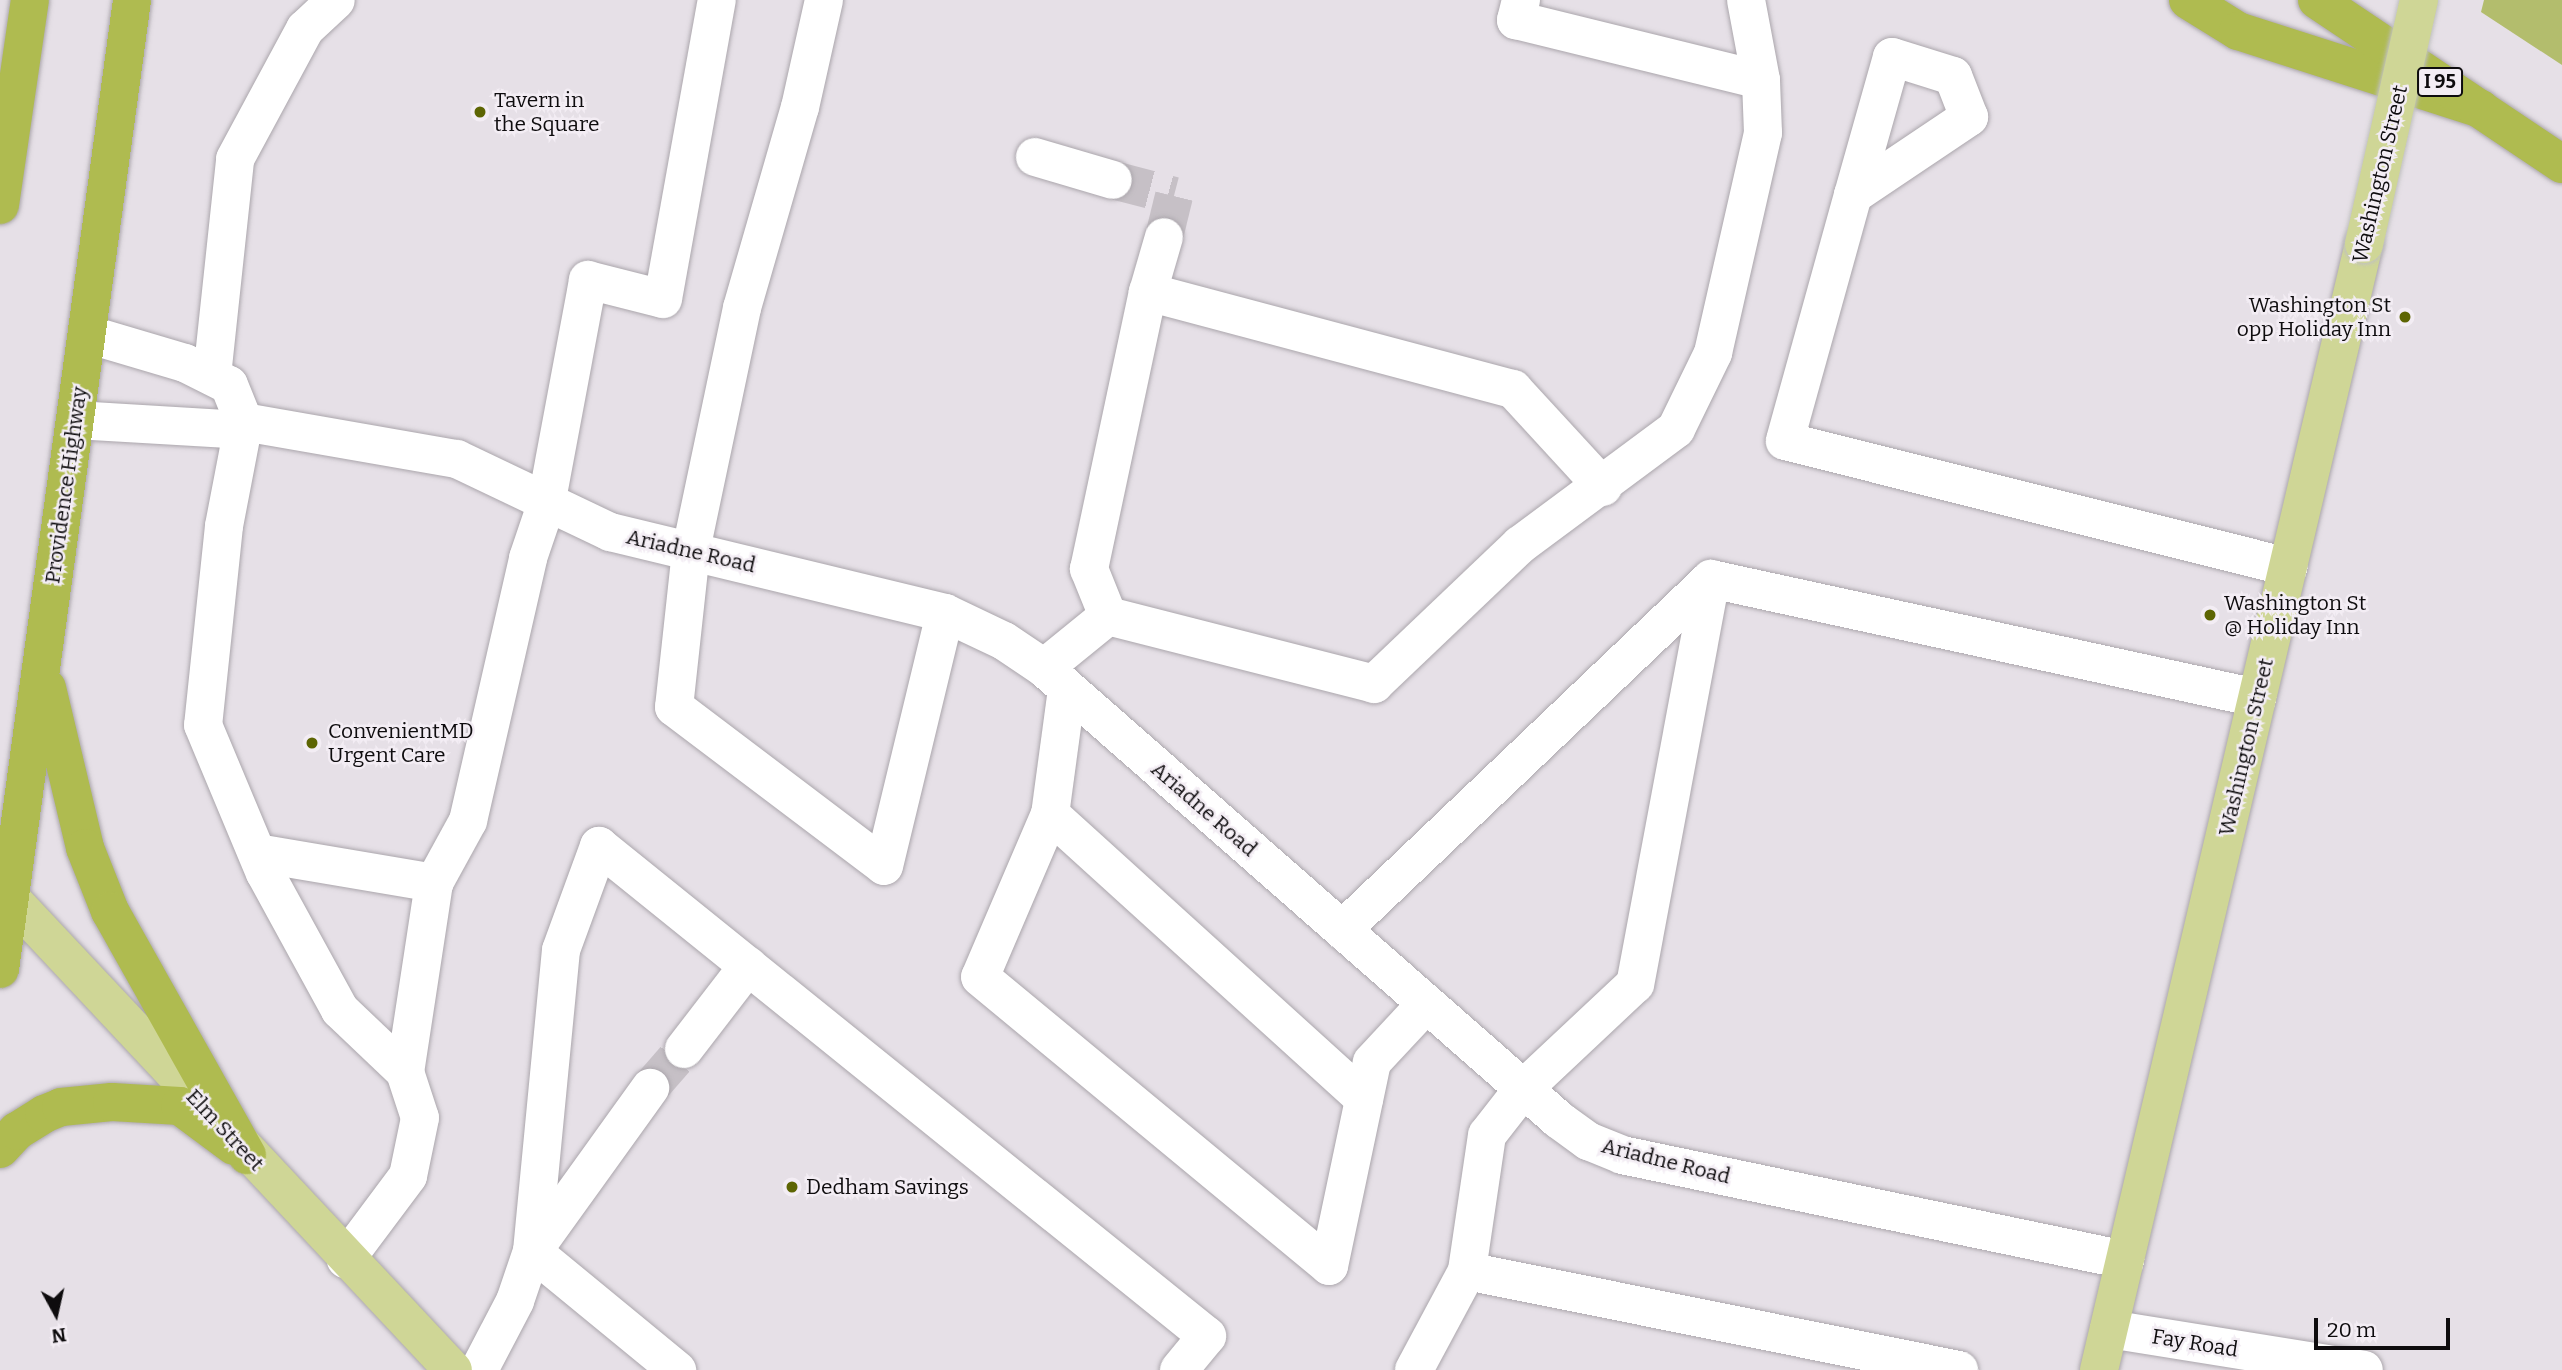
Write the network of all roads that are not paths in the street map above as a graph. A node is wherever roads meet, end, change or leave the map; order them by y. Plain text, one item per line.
1 (30, 0) edge
2 (155, 0) edge
3 (336, 0) edge
4 (717, 0) edge
5 (824, 0) edge
6 (1521, 0) edge
7 (1746, 0) edge
8 (2188, 0) edge
9 (2317, 0) edge
10 (2419, 0) edge
11 (130, 16) edge
12 (1761, 80) junction
13 (2481, 110) junction
14 (1035, 157) dead end
15 (2562, 164) edge
16 (1114, 180) tunnel mouth
17 (1853, 195) dead end
18 (0, 205) edge
19 (1164, 237) tunnel mouth
20 (1148, 292) junction
21 (87, 334) junction
22 (212, 376) junction
23 (75, 420) junction
24 (244, 422) junction
25 (1603, 486) junction
26 (546, 505) junction
27 (691, 551) junction
28 (2288, 567) junction
29 (1711, 579) junction
30 (945, 613) junction
31 (1108, 616) junction
32 (42, 665) junction
33 (1056, 679) junction
34 (2257, 698) junction
35 (1050, 814) junction
36 (257, 853) junction
37 (433, 883) junction
38 (5, 892) edge
39 (1342, 930) junction
40 (748, 966) junction
41 (0, 969) edge
42 (1426, 1004) junction
43 (684, 1049) tunnel mouth
44 (405, 1072) junction
45 (650, 1088) tunnel mouth
46 (1523, 1089) junction
47 (1364, 1098) junction
48 (0, 1149) edge
49 (247, 1155) junction
50 (532, 1251) junction
51 (346, 1259) junction
52 (2125, 1260) junction
53 (1467, 1271) junction
54 (2109, 1329) junction
55 (453, 1370) edge
56 (479, 1370) edge
57 (677, 1370) edge
58 (1179, 1370) edge
59 (1415, 1370) edge
60 (1959, 1370) edge
61 (2099, 1370) edge
62 (2364, 1370) edge

1 - 18 highway
2 - 11 highway
3 - 22 street
4 - 26 street
5 - 27 street
6 - 12 street
7 - 12 street
8 - 13 highway
9 - 13 highway, I 95
10 - 28 main road, Washington Street, bridge
11 - 21 highway, Providence Highway
12 - 25 street
13 - 15 highway, I 95
14 - 16 street
17 - 28 street
19 - 20 street
20 - 25 street
20 - 31 street
21 - 22 street
21 - 23 highway, Providence Highway
22 - 24 street
23 - 24 street, Ariadne Road
23 - 32 highway, Providence Highway
24 - 26 street, Ariadne Road
24 - 36 street
25 - 31 street
26 - 27 street, Ariadne Road
26 - 37 street
27 - 30 street, Ariadne Road
27 - 30 street
28 - 34 main road, Washington Street
29 - 34 street
29 - 39 street
29 - 46 street
30 - 33 street, Ariadne Road
31 - 33 street
32 - 38 highway, Providence Highway
32 - 49 highway
33 - 35 street
33 - 39 street, Ariadne Road
34 - 52 main road, Washington Street
35 - 47 street
35 - 47 street
36 - 37 street
36 - 44 street
37 - 44 street
38 - 41 highway, Providence Highway
38 - 49 main road, Elm Street
39 - 42 street, Ariadne Road
40 - 43 street
40 - 50 street
40 - 58 street
42 - 46 street, Ariadne Road
42 - 47 street
44 - 51 street
45 - 50 street
46 - 52 street, Ariadne Road
46 - 53 street
48 - 49 highway
49 - 51 main road, Elm Street
50 - 56 street
50 - 57 street
51 - 55 main road, Elm Street
52 - 54 main road, Washington Street
53 - 59 street
53 - 60 street
54 - 61 main road, Washington Street
54 - 62 street, Fay Road

